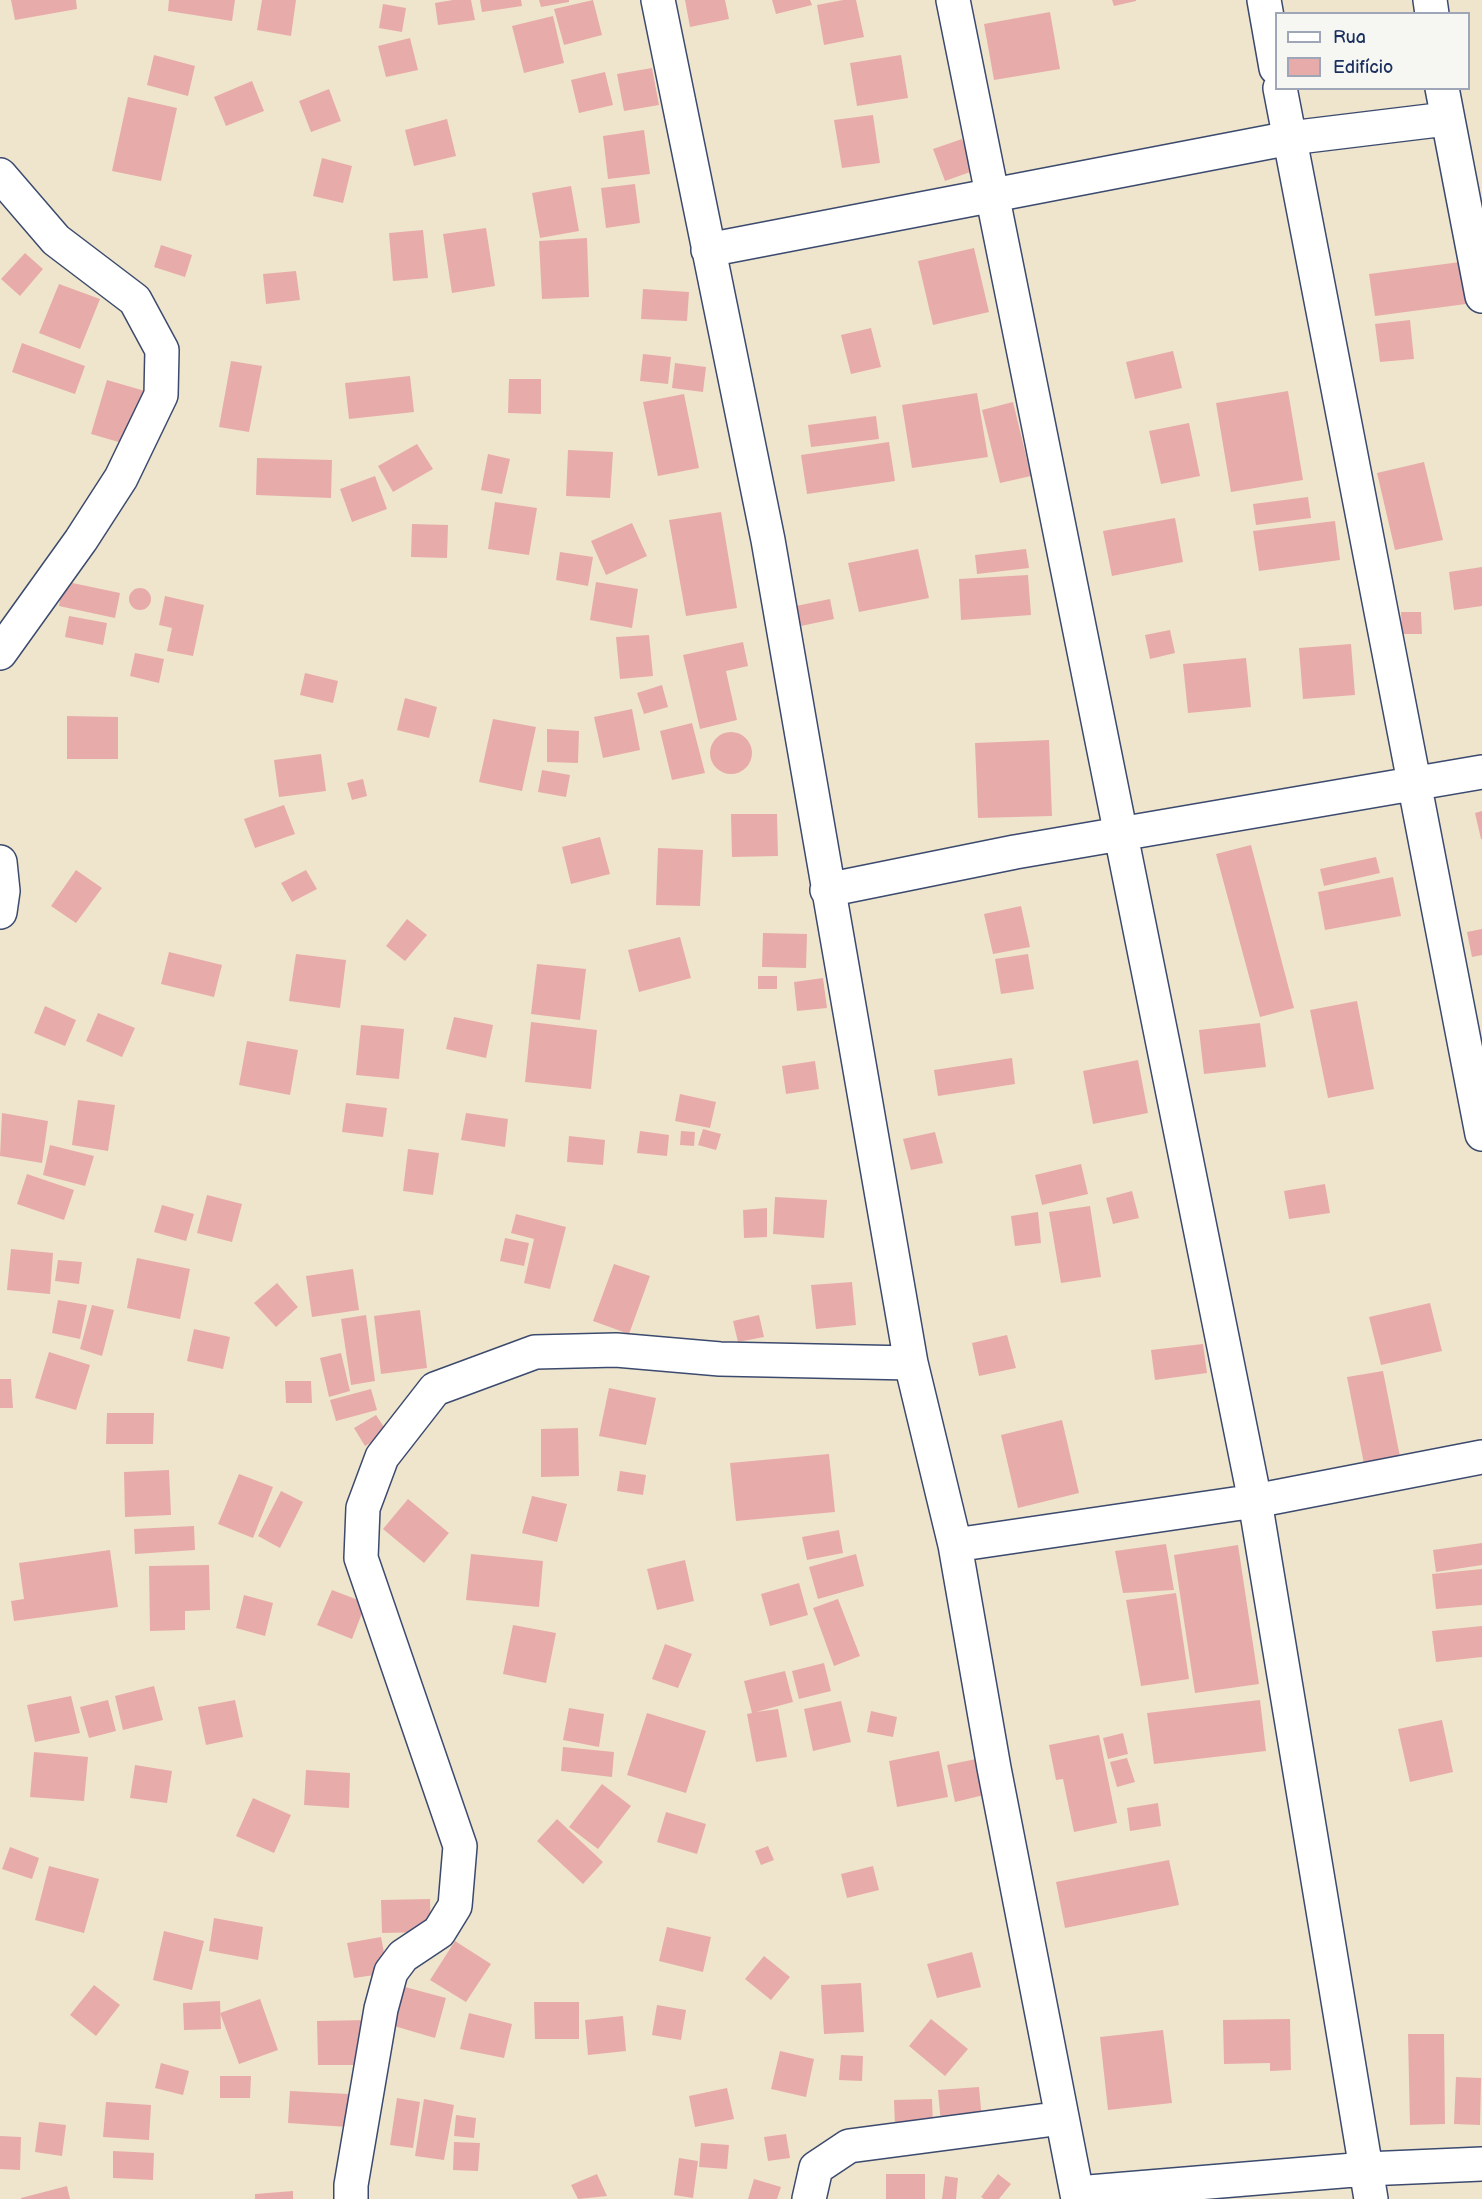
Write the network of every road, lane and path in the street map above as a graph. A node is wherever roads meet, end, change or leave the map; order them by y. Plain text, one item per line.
1 (658, 0) edge
2 (953, 0) edge
3 (1264, 0) edge
4 (1275, 62) edge
5 (1281, 90) edge
6 (1444, 104) edge
7 (1290, 138) junction
8 (0, 175) edge
9 (1471, 190) edge
10 (993, 195) junction
11 (708, 250) junction
12 (1482, 296) edge
13 (0, 653) edge
14 (1482, 772) edge
15 (1413, 782) junction
16 (1123, 834) junction
17 (0, 862) edge
18 (827, 890) junction
19 (0, 912) edge
20 (1482, 1134) edge
21 (910, 1363) junction
22 (1482, 1457) edge
23 (1255, 1501) junction
24 (955, 1545) junction
25 (1062, 2118) junction
26 (1482, 2164) edge
27 (1368, 2184) edge
28 (1077, 2196) edge
29 (351, 2199) edge
30 (809, 2199) edge

1 - 11 street
2 - 10 street
3 - 4 street
5 - 7 street
6 - 7 street
6 - 9 street
7 - 10 street
7 - 15 street
8 - 13 street
9 - 12 street
10 - 11 street
10 - 16 street
11 - 18 street
14 - 15 street
15 - 16 street
15 - 20 street
16 - 18 street
16 - 23 street
17 - 19 street
18 - 21 street
21 - 24 street
21 - 29 street
22 - 23 street
23 - 24 street
23 - 27 street
24 - 25 street
25 - 28 street
25 - 30 street
26 - 27 street
27 - 28 street

